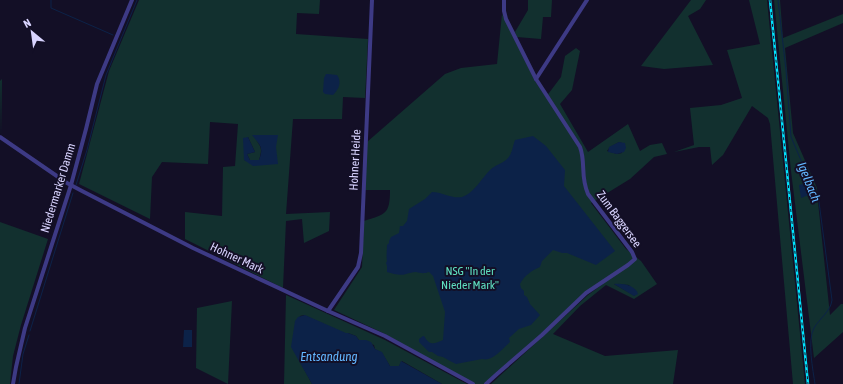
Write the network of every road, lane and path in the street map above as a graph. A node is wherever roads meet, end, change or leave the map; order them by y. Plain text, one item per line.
1 (132, 0) edge
2 (372, 0) edge
3 (504, 0) edge
4 (587, 0) edge
5 (536, 78) junction
6 (0, 137) edge
7 (71, 185) junction
8 (328, 311) junction
9 (13, 384) edge
10 (473, 384) edge
11 (486, 384) edge

1 - 7 street, Niedermarker Damm
2 - 8 street, Hohner Heide
3 - 5 street
4 - 5 street
5 - 11 street, Zum Baggersee
6 - 7 street, Hohner Mark
7 - 8 street, Hohner Mark
7 - 9 street, Niedermarker Damm
8 - 10 street, Hohner Mark

